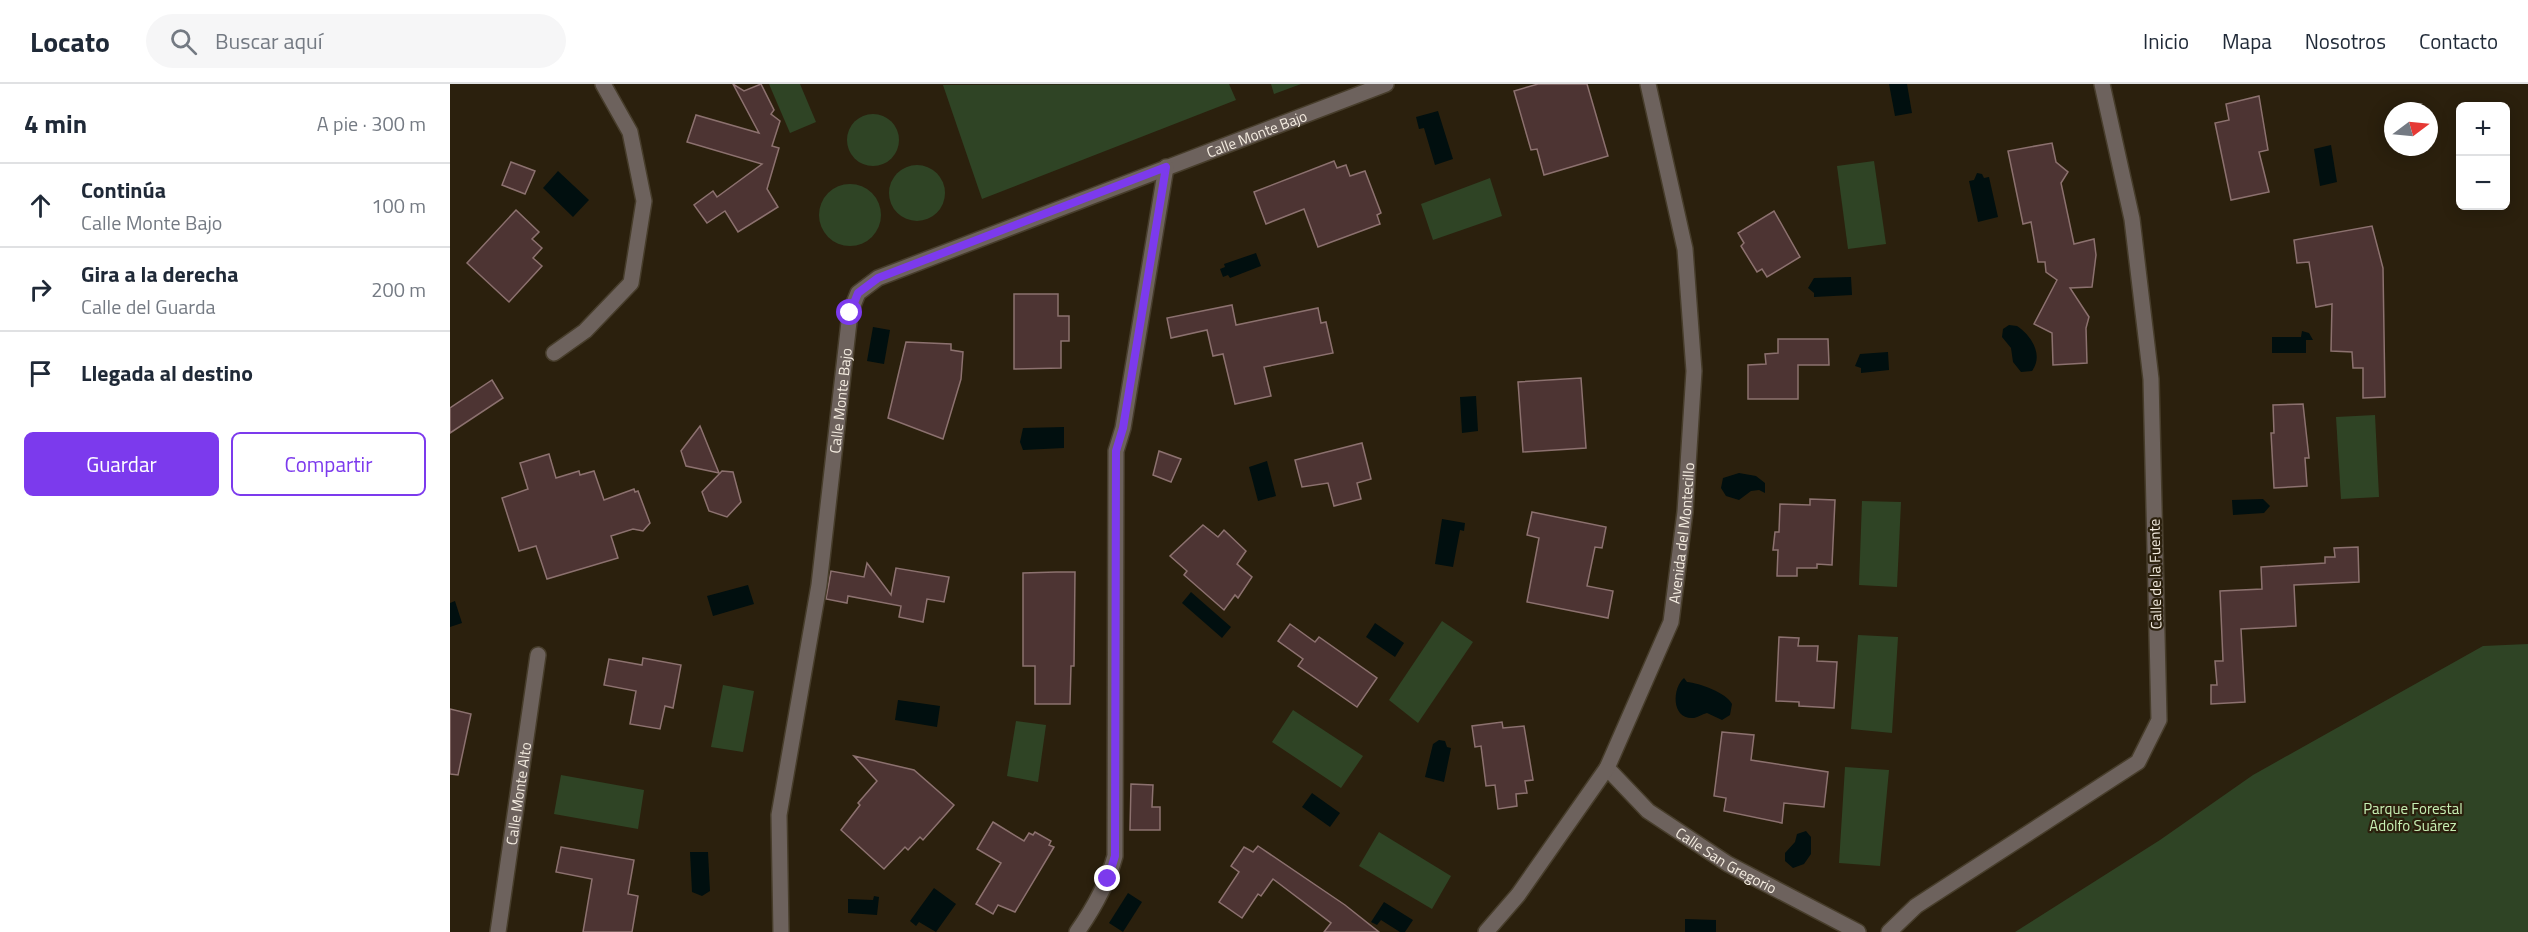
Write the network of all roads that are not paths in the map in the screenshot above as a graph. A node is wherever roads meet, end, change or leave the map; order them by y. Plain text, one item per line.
1 (603, 84) edge
2 (1386, 84) edge
3 (1648, 84) edge
4 (2102, 84) edge
5 (1166, 167) junction
6 (554, 353) dead end
7 (538, 655) dead end
8 (1607, 768) junction
9 (498, 932) edge
10 (781, 932) edge
11 (1077, 932) edge
12 (1486, 932) edge
13 (1858, 932) edge
14 (1889, 932) edge

1 - 6 street
2 - 5 street, Calle Monte Bajo
3 - 8 street, Avenida del Montecillo
4 - 14 street, Calle de la Fuente
5 - 10 street, Calle Monte Bajo
5 - 11 street
7 - 9 street, Calle Monte Alto
8 - 12 street, Avenida del Montecillo
8 - 13 street, Calle San Gregorio

